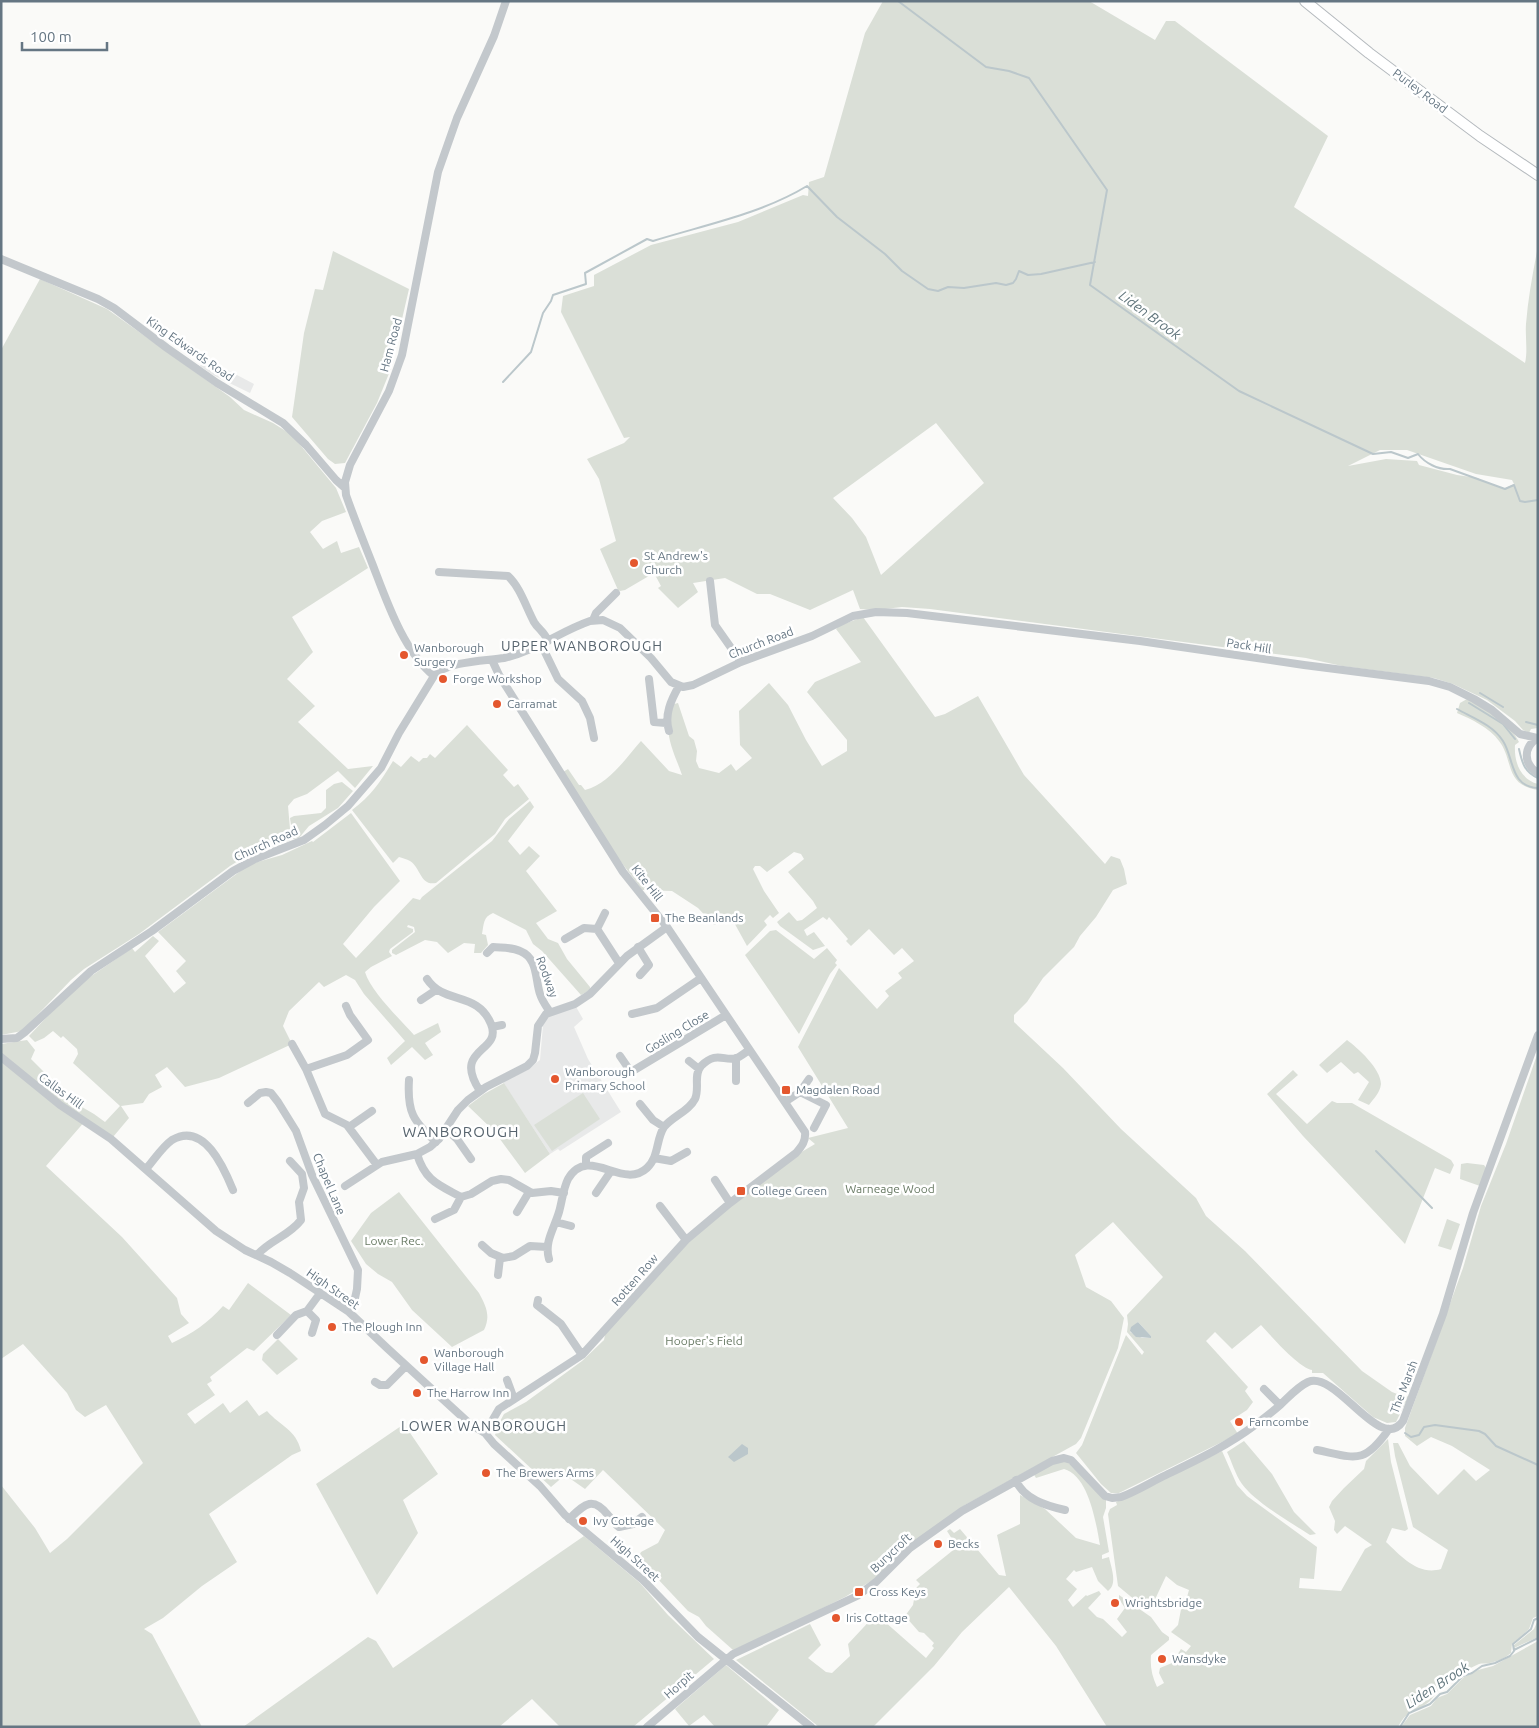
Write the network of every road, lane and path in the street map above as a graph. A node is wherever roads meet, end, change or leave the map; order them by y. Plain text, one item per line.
1 (506, 1) edge
2 (1305, 1) edge
3 (1538, 175) edge
4 (1, 260) edge
5 (344, 488) junction
6 (439, 572) dead end
7 (710, 581) dead end
8 (616, 593) dead end
9 (961, 619) joint
10 (593, 620) junction
11 (545, 642) junction
12 (492, 660) junction
13 (741, 662) junction
14 (434, 676) junction
15 (649, 679) dead end
16 (679, 686) junction
17 (1520, 734) junction
18 (594, 738) dead end
19 (1538, 738) edge
20 (1527, 754) junction
21 (1538, 773) edge
22 (605, 913) dead end
23 (666, 927) junction
24 (597, 929) junction
25 (492, 939) dead end
26 (565, 939) dead end
27 (638, 947) junction
28 (619, 963) junction
29 (640, 975) dead end
30 (701, 978) junction
31 (427, 979) dead end
32 (436, 990) junction
33 (421, 1000) dead end
34 (346, 1006) dead end
35 (550, 1012) junction
36 (632, 1014) dead end
37 (726, 1015) junction
38 (491, 1024) junction
39 (502, 1025) dead end
40 (1538, 1035) edge
41 (1, 1039) edge
42 (292, 1044) dead end
43 (749, 1050) junction
44 (620, 1056) dead end
45 (1, 1057) edge
46 (736, 1058) junction
47 (688, 1061) dead end
48 (306, 1069) junction
49 (699, 1069) junction
50 (810, 1078) dead end
51 (409, 1080) dead end
52 (736, 1081) dead end
53 (480, 1091) junction
54 (800, 1092) junction
55 (785, 1102) junction
56 (248, 1103) dead end
57 (640, 1104) dead end
58 (372, 1111) dead end
59 (349, 1127) junction
60 (664, 1128) junction
61 (814, 1128) dead end
62 (446, 1129) junction
63 (111, 1139) joint
64 (805, 1140) joint
65 (436, 1142) junction
66 (608, 1143) dead end
67 (687, 1152) dead end
68 (417, 1154) junction
69 (470, 1154) dead end
70 (654, 1158) junction
71 (290, 1161) dead end
72 (376, 1165) junction
73 (586, 1165) junction
74 (146, 1169) junction
75 (611, 1171) junction
76 (715, 1180) dead end
77 (350, 1186) dead end
78 (233, 1190) dead end
79 (529, 1192) junction
80 (564, 1193) junction
81 (596, 1193) dead end
82 (461, 1197) junction
83 (730, 1203) junction
84 (517, 1212) dead end
85 (658, 1216) dead end
86 (435, 1219) dead end
87 (556, 1222) junction
88 (571, 1226) dead end
89 (686, 1240) junction
90 (482, 1245) dead end
91 (546, 1247) junction
92 (257, 1255) junction
93 (500, 1258) junction
94 (549, 1259) dead end
95 (498, 1275) dead end
96 (321, 1292) junction
97 (538, 1300) dead end
98 (307, 1311) junction
99 (349, 1312) junction
100 (312, 1333) dead end
101 (277, 1335) dead end
102 (582, 1355) junction
103 (406, 1366) junction
104 (507, 1380) dead end
105 (376, 1382) dead end
106 (1264, 1389) dead end
107 (514, 1399) junction
108 (1280, 1406) junction
109 (1389, 1429) junction
110 (485, 1433) junction
111 (1317, 1450) dead end
112 (1069, 1459) joint
113 (1016, 1480) junction
114 (1065, 1510) dead end
115 (642, 1517) dead end
116 (569, 1519) junction
117 (725, 1660) junction
118 (647, 1727) edge
119 (811, 1727) edge

1 - 5 street, Ham Road
2 - 3 main road, Purley Road
4 - 5 street, King Edwards Road
5 - 14 street
6 - 11 street
7 - 13 street
8 - 10 street
9 - 13 street, Church Road
9 - 17 street, Pack Hill
10 - 11 street
10 - 16 street
11 - 12 street
11 - 18 street
12 - 14 street
12 - 23 street, Kite Hill
13 - 16 street, Church Road
14 - 41 street, Church Road
15 - 16 street
17 - 19 street, Pack Hill
17 - 20 street, Pack Hill
19 - 20 street
20 - 21 street, Pack Hill
22 - 24 street
23 - 27 street
23 - 30 street, Kite Hill
24 - 26 street
24 - 28 street
25 - 35 street, Rodway
27 - 28 street
27 - 29 street
28 - 35 street
30 - 36 street
30 - 37 street, Kite Hill
31 - 32 street
32 - 33 street
32 - 38 street
34 - 48 street
35 - 53 street
37 - 43 street, Kite Hill
37 - 44 street, Gosling Close
38 - 39 street
38 - 53 street
40 - 109 street, The Marsh
42 - 48 street
43 - 46 street
43 - 55 street, Kite Hill
45 - 63 street, Callas Hill
46 - 49 street
46 - 52 street
47 - 49 street
48 - 59 street
49 - 60 street
50 - 54 street
51 - 65 street
53 - 62 street
54 - 55 street
54 - 61 street
55 - 64 street, Kite Hill
56 - 99 street, Chapel Lane
57 - 60 street
58 - 59 street
59 - 72 street
60 - 70 street
62 - 65 street
62 - 69 street
63 - 74 street, High Street
64 - 83 street, Rotten Row
65 - 68 street
66 - 73 street
67 - 70 street
68 - 72 street
68 - 82 street
70 - 75 street
71 - 92 street
72 - 77 street
73 - 75 street
73 - 80 street
74 - 78 street
74 - 92 street, High Street
75 - 81 street
76 - 83 street
79 - 80 street
79 - 82 street
79 - 84 street
80 - 87 street
82 - 86 street
83 - 89 street, Rotten Row
85 - 89 street
87 - 88 street
87 - 91 street
89 - 102 street, Rotten Row
90 - 93 street
91 - 93 street
91 - 94 street
92 - 96 street, High Street
93 - 95 street
96 - 98 street
96 - 99 street, High Street
97 - 102 street
98 - 100 street
98 - 101 street
99 - 103 street, High Street
102 - 107 street, Rotten Row
103 - 105 street
103 - 110 street, High Street
104 - 107 street
106 - 108 street
107 - 110 street, Rotten Row
108 - 109 street, The Marsh
108 - 112 street, The Marsh
109 - 111 street
110 - 116 street, High Street
112 - 113 street, Burycroft
113 - 114 street
113 - 117 street, Burycroft
115 - 116 street
116 - 117 street, High Street
117 - 118 street, Horpit
117 - 119 street, High Street

